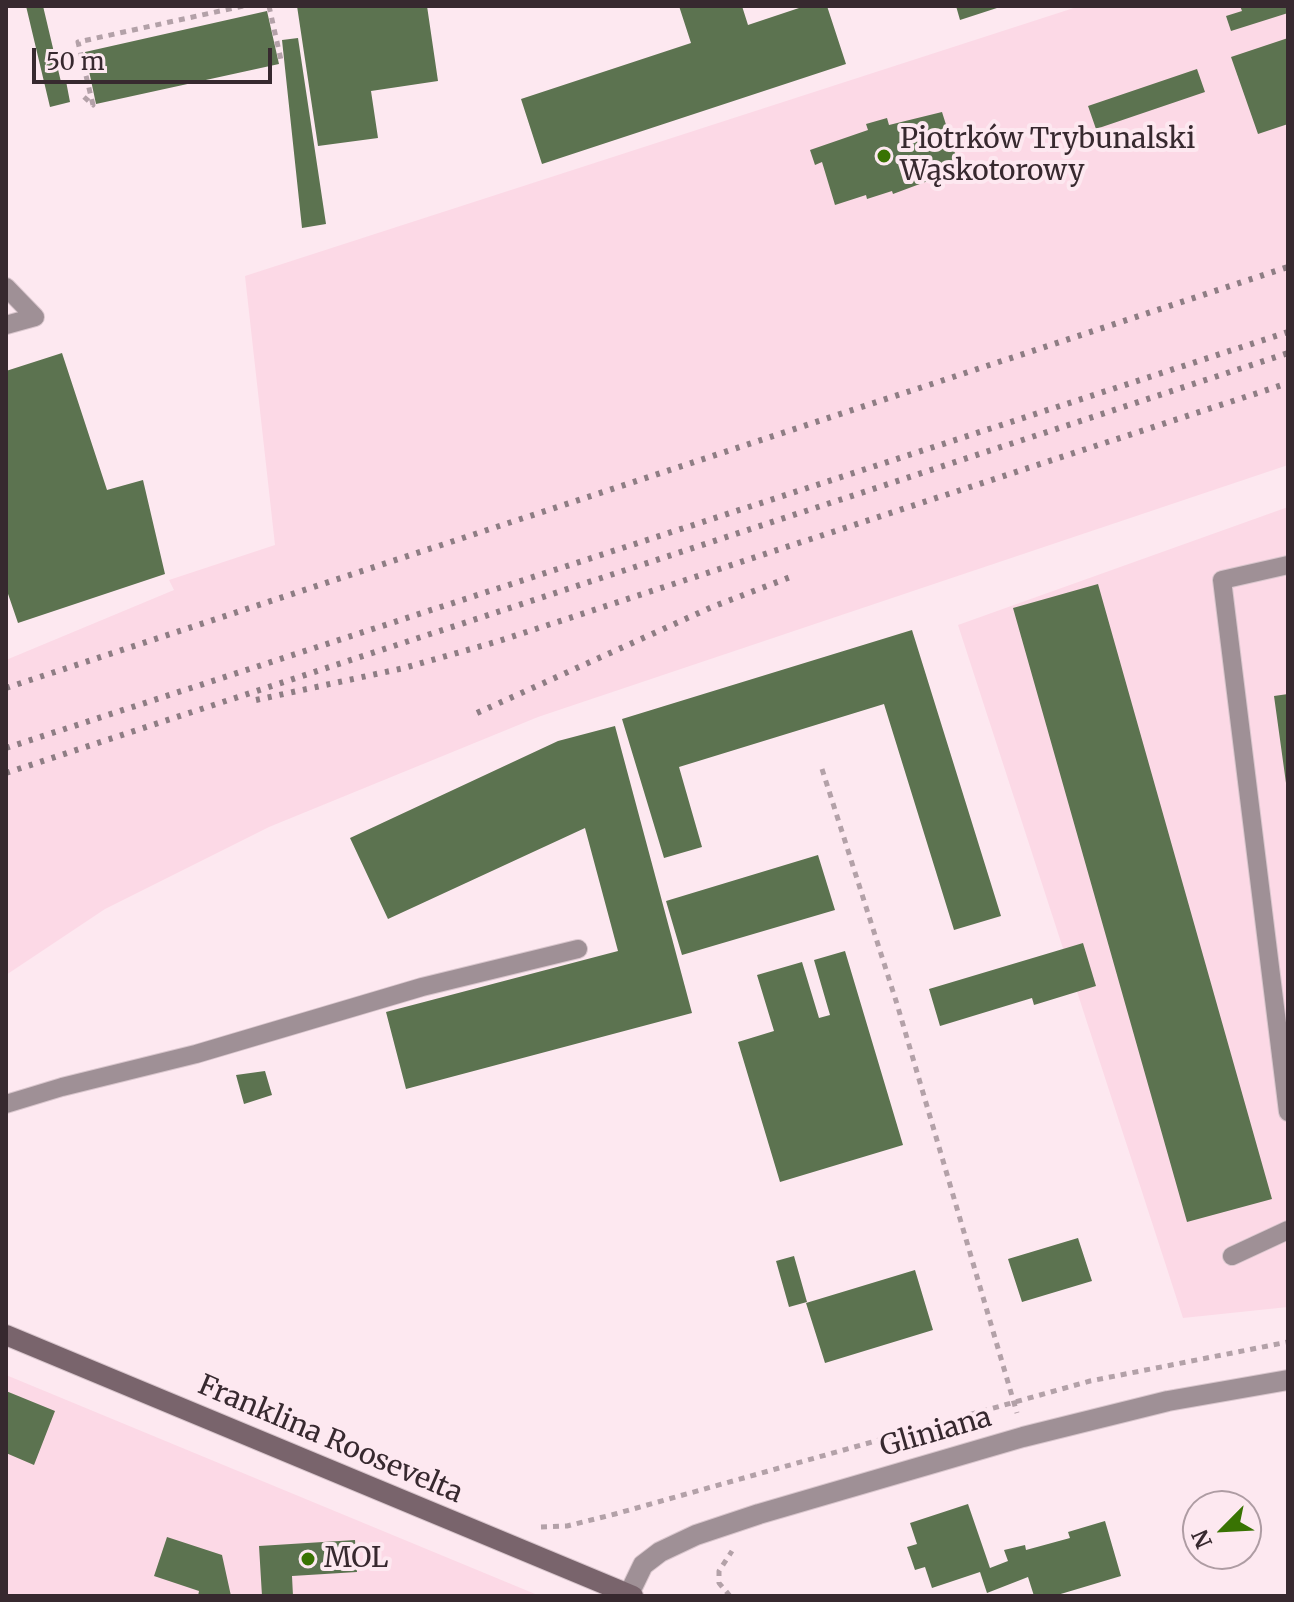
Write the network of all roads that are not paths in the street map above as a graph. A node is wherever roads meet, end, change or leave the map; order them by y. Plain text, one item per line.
1 (6, 287) edge
2 (6, 325) edge
3 (1288, 565) edge
4 (578, 949) dead end
5 (6, 1104) edge
6 (1288, 1112) edge
7 (1288, 1230) edge
8 (1232, 1256) dead end
9 (6, 1335) edge
10 (1288, 1380) edge
11 (631, 1595) edge

1 - 2 lane
3 - 6 lane
4 - 5 lane
7 - 8 lane
9 - 11 street, Franklina Roosevelta
10 - 11 street, Gliniana

